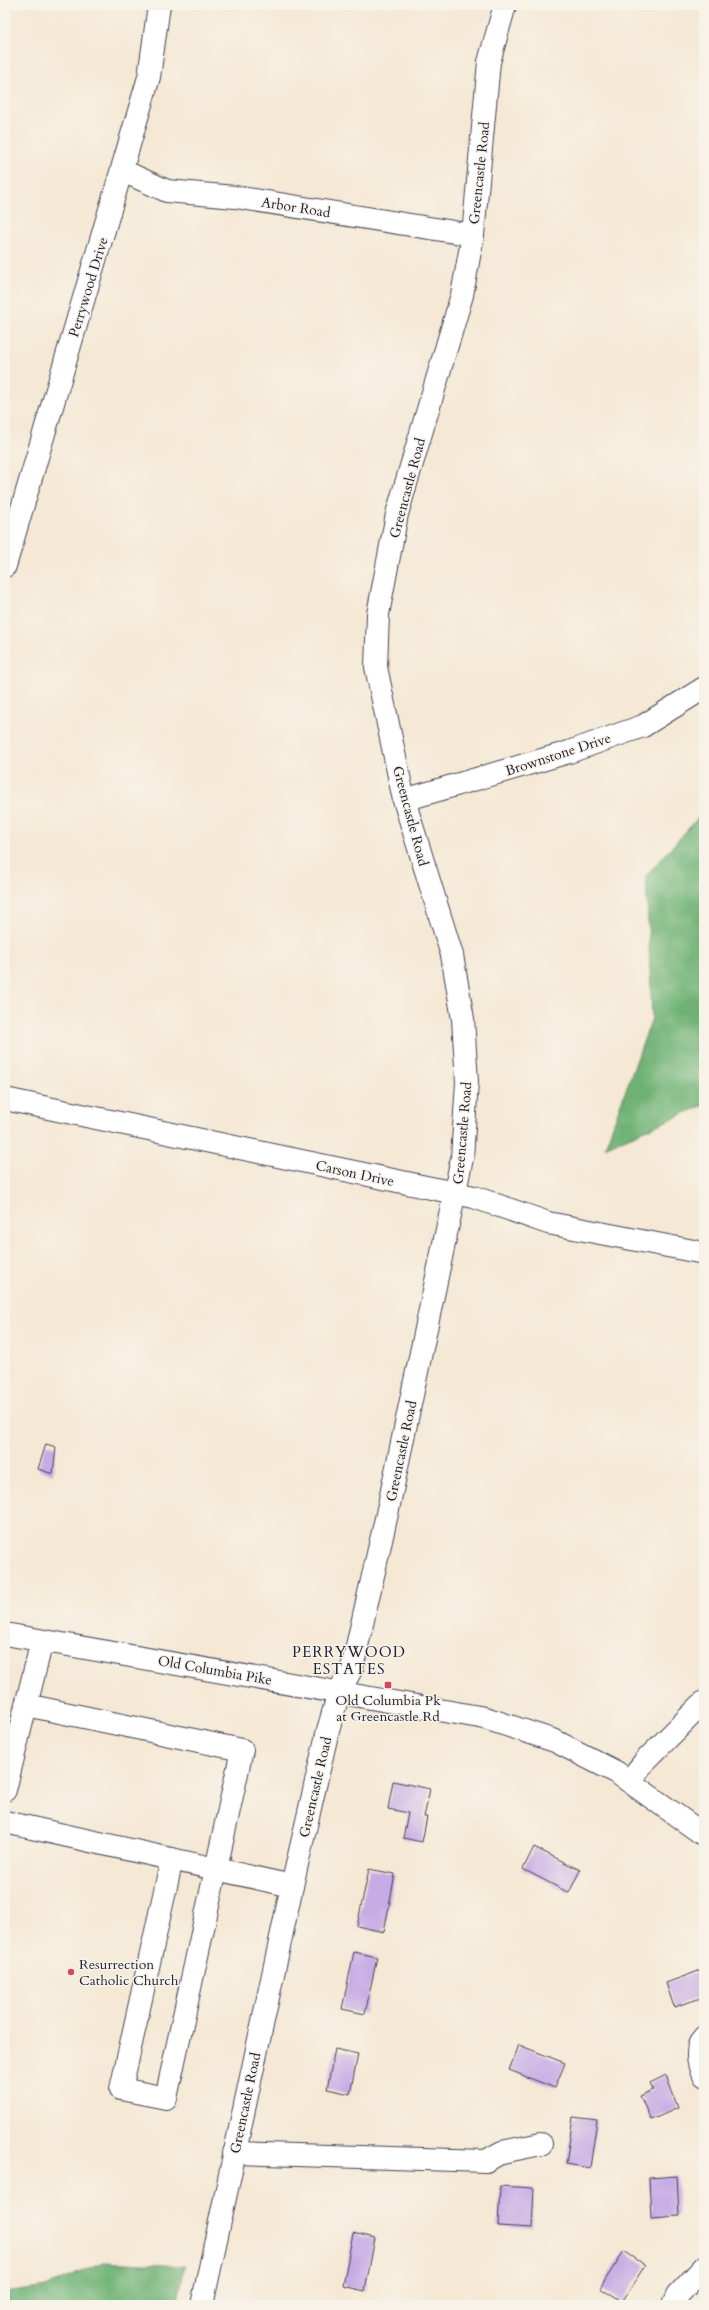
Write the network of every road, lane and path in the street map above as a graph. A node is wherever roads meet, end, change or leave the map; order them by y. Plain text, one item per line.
1 (158, 5) edge
2 (505, 5) edge
3 (123, 171) junction
4 (473, 235) junction
5 (12, 518) edge
6 (5, 566) edge
7 (704, 688) edge
8 (404, 800) junction
9 (5, 1099) edge
10 (456, 1194) junction
11 (704, 1253) edge
12 (5, 1634) edge
13 (42, 1640) junction
14 (339, 1692) junction
15 (704, 1702) edge
16 (26, 1705) junction
17 (629, 1781) junction
18 (5, 1790) edge
19 (5, 1822) edge
20 (704, 1835) edge
21 (172, 1859) junction
22 (215, 1868) junction
23 (292, 1886) junction
24 (704, 2037) edge
25 (704, 2075) edge
26 (541, 2144) dead end
27 (234, 2153) junction
28 (704, 2267) edge
29 (202, 2305) edge
30 (673, 2305) edge

1 - 3 street, Perrywood Drive
2 - 4 street, Greencastle Road
3 - 4 street, Arbor Road
3 - 5 street, Perrywood Drive
4 - 8 street, Greencastle Road
5 - 6 street, Perrywood Drive
7 - 8 street, Brownstone Drive
8 - 10 street, Greencastle Road
9 - 10 street, Carson Drive
10 - 11 street, Carson Drive
10 - 14 street, Greencastle Road
12 - 13 street, Old Columbia Pike
13 - 14 street, Old Columbia Pike
13 - 16 street
14 - 17 street, Old Columbia Pike
14 - 23 street, Greencastle Road
15 - 17 street
16 - 18 street
16 - 22 street
17 - 20 street, Old Columbia Pike
19 - 21 street
21 - 22 street
21 - 22 street
22 - 23 street
23 - 27 street, Greencastle Road
24 - 25 street
26 - 27 street
27 - 29 street, Greencastle Road
28 - 30 street

